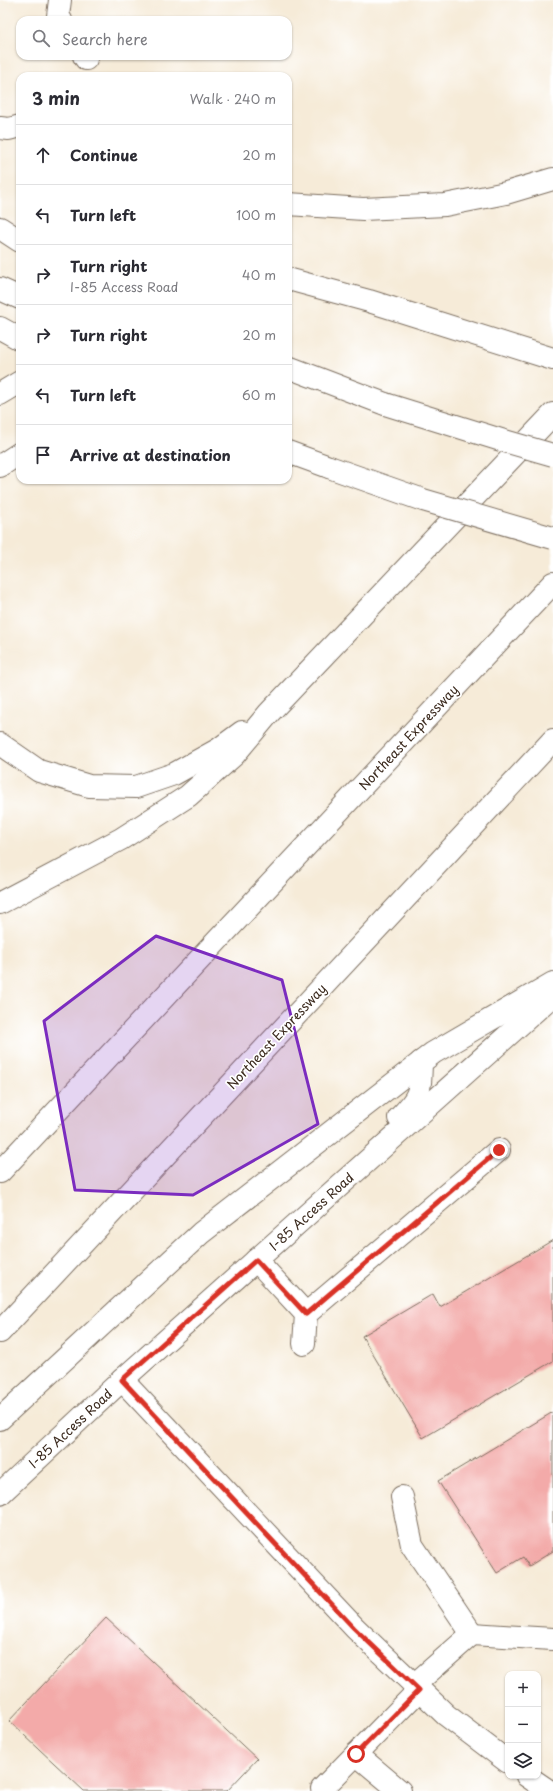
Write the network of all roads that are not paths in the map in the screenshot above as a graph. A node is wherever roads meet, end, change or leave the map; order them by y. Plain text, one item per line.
1 (60, 0) edge
2 (58, 16) edge
3 (16, 127) edge
4 (0, 128) edge
5 (553, 179) edge
6 (292, 204) edge
7 (0, 228) edge
8 (16, 238) edge
9 (292, 280) edge
10 (0, 289) edge
11 (16, 296) edge
12 (0, 328) edge
13 (16, 337) edge
14 (553, 359) edge
15 (292, 369) edge
16 (16, 384) edge
17 (0, 394) edge
18 (553, 414) edge
19 (292, 453) edge
20 (553, 454) edge
21 (16, 456) edge
22 (0, 466) edge
23 (553, 538) edge
24 (553, 582) edge
25 (269, 713) junction
26 (553, 740) edge
27 (0, 744) edge
28 (0, 903) edge
29 (553, 983) edge
30 (553, 995) edge
31 (421, 1062) junction
32 (499, 1150) dead end
33 (0, 1172) edge
34 (256, 1260) junction
35 (306, 1314) junction
36 (0, 1332) edge
37 (173, 1334) junction
38 (304, 1344) dead end
39 (122, 1380) junction
40 (0, 1419) edge
41 (0, 1494) edge
42 (402, 1497) dead end
43 (472, 1634) junction
44 (553, 1639) edge
45 (417, 1687) junction
46 (356, 1754) junction
47 (505, 1760) edge
48 (531, 1779) edge
49 (322, 1789) dead end
50 (400, 1791) edge
51 (549, 1791) edge

1 - 2 main road
3 - 4 main road
5 - 6 main road
7 - 8 main road
9 - 14 main road
10 - 11 main road
12 - 13 main road
15 - 20 main road, bridge
16 - 17 main road
18 - 25 main road
19 - 23 main road, bridge
21 - 22 main road
24 - 33 main road, Northeast Expressway
25 - 27 main road
25 - 28 main road
26 - 36 main road, Northeast Expressway
29 - 31 main road
30 - 34 main road, I-85 Access Road
31 - 37 main road
31 - 40 main road
32 - 35 main road
34 - 35 main road
34 - 37 main road, I-85 Access Road
35 - 38 main road
37 - 39 main road, I-85 Access Road
39 - 41 main road, I-85 Access Road
39 - 45 main road
42 - 43 main road
43 - 44 main road
43 - 45 main road
45 - 46 main road
45 - 47 main road
46 - 49 main road
46 - 50 main road
48 - 51 main road

